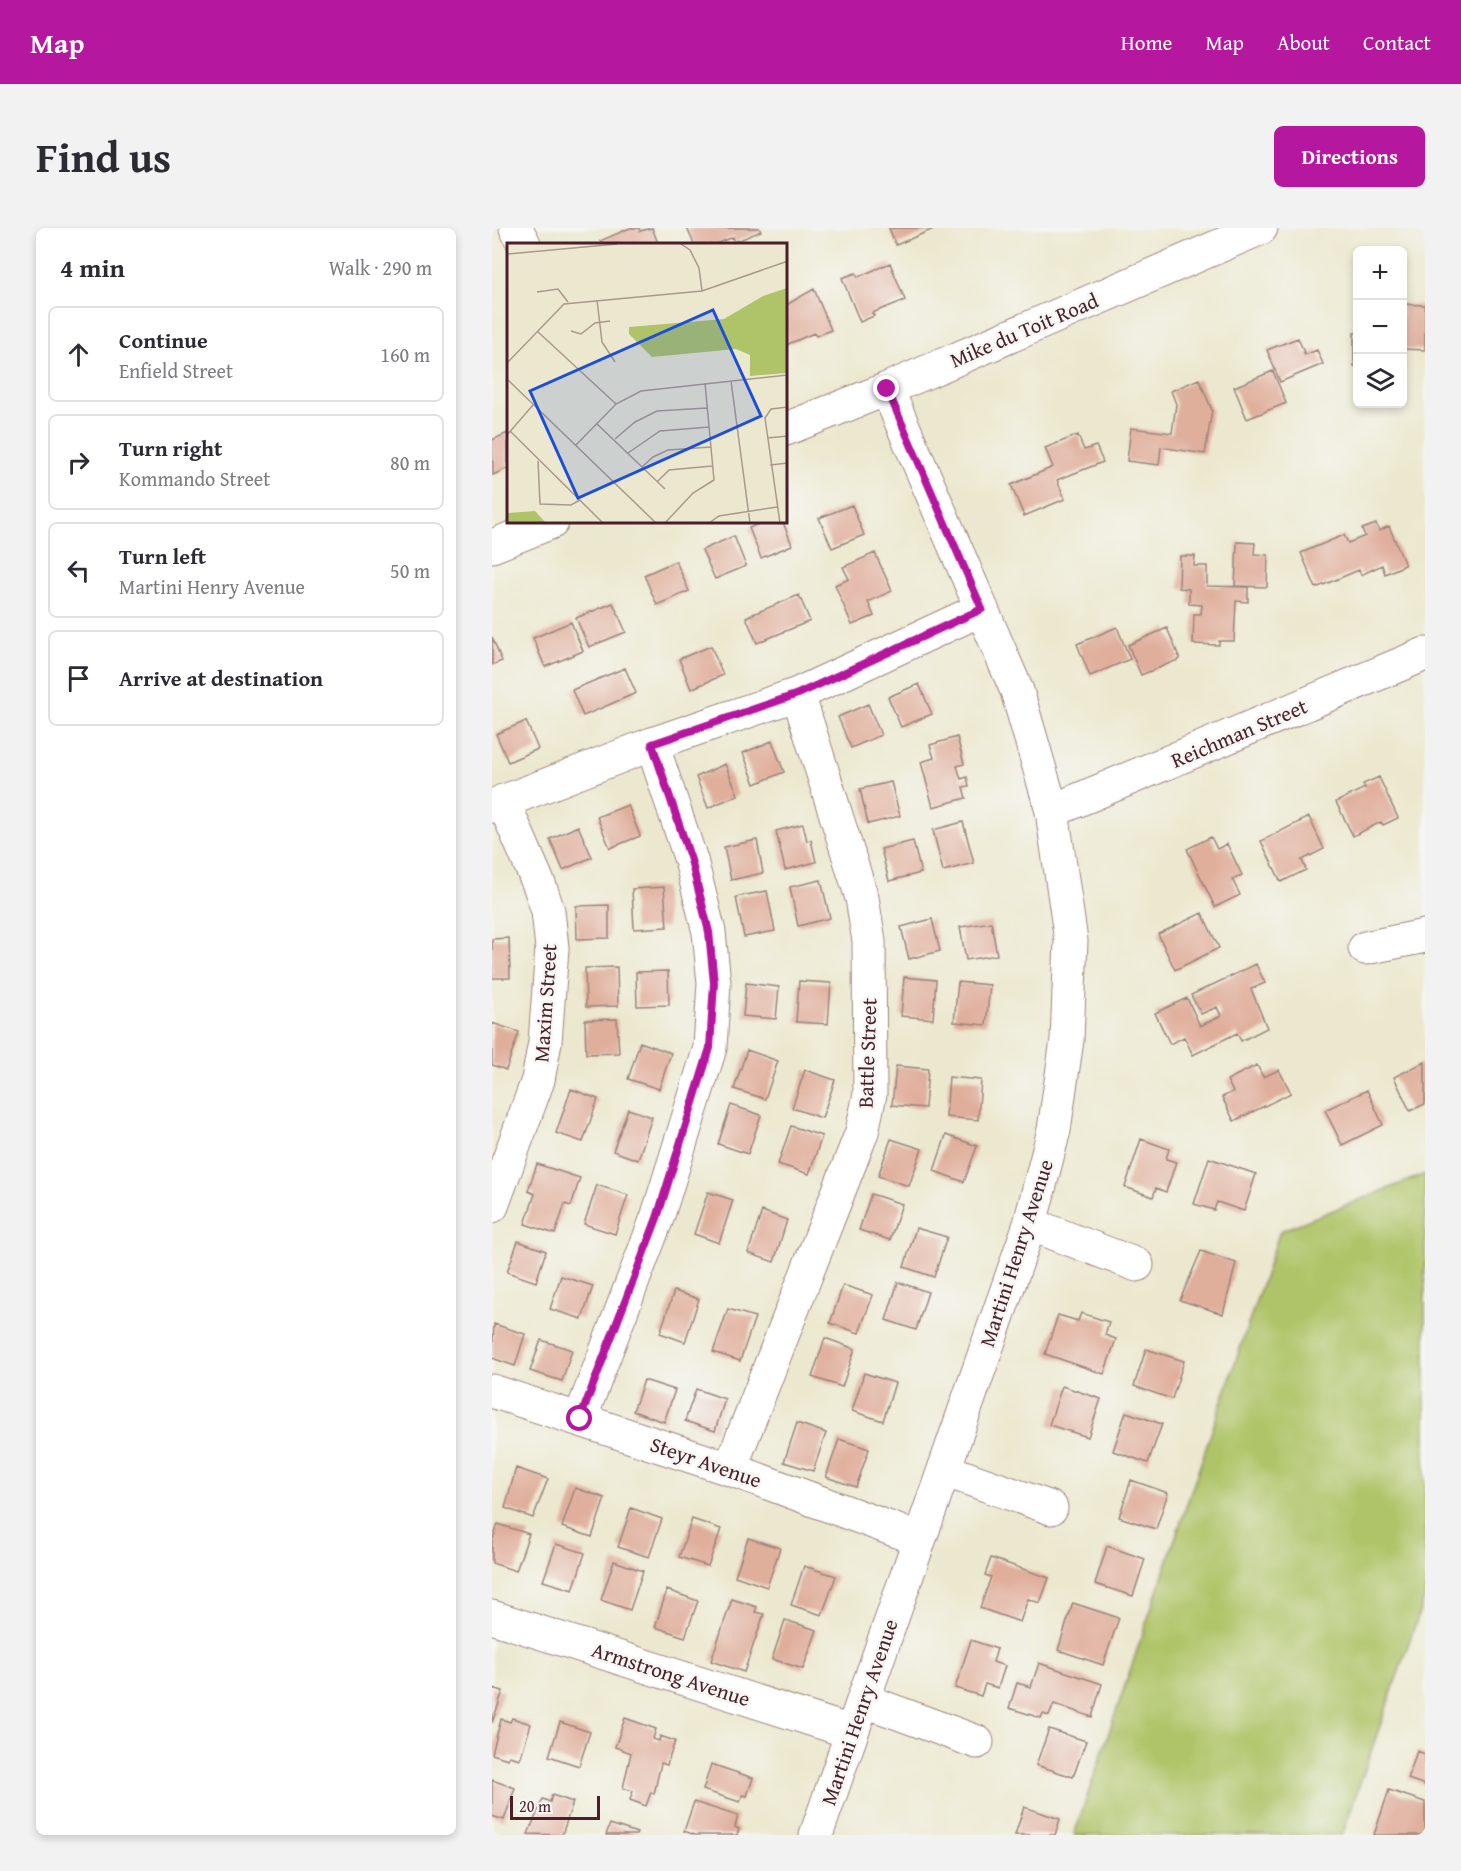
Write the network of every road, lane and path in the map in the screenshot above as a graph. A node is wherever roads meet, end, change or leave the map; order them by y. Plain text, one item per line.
1 (516, 228) edge
2 (1261, 228) edge
3 (524, 243) edge
4 (887, 389) junction
5 (788, 428) edge
6 (547, 524) edge
7 (492, 546) edge
8 (982, 609) junction
9 (1425, 654) edge
10 (798, 694) junction
11 (652, 744) junction
12 (497, 803) edge
13 (1052, 811) junction
14 (1425, 936) edge
15 (1365, 948) dead end
16 (492, 1206) edge
17 (1030, 1224) junction
18 (1137, 1265) dead end
19 (492, 1391) edge
20 (580, 1419) junction
21 (730, 1469) junction
22 (944, 1470) junction
23 (1051, 1508) dead end
24 (919, 1539) junction
25 (492, 1617) edge
26 (863, 1700) junction
27 (851, 1732) junction
28 (977, 1742) dead end
29 (816, 1835) edge

1 - 3 street
2 - 4 street, Mike du Toit Road
4 - 5 street, Mike du Toit Road
4 - 8 street, Martini Henry Avenue
6 - 7 street
8 - 10 street
8 - 13 street, Martini Henry Avenue
9 - 13 street, Reichman Street
10 - 11 street
10 - 21 street, Battle Street
11 - 12 street
11 - 20 street
12 - 16 street, Maxim Street
13 - 17 street, Martini Henry Avenue
14 - 15 street
17 - 18 street
17 - 22 street, Martini Henry Avenue
19 - 20 street, Steyr Avenue
20 - 21 street, Steyr Avenue
21 - 24 street, Steyr Avenue
22 - 23 street
22 - 24 street, Martini Henry Avenue
24 - 26 street, Martini Henry Avenue
25 - 27 street, Armstrong Avenue
26 - 27 street, Martini Henry Avenue
26 - 28 street
27 - 29 street, Martini Henry Avenue

